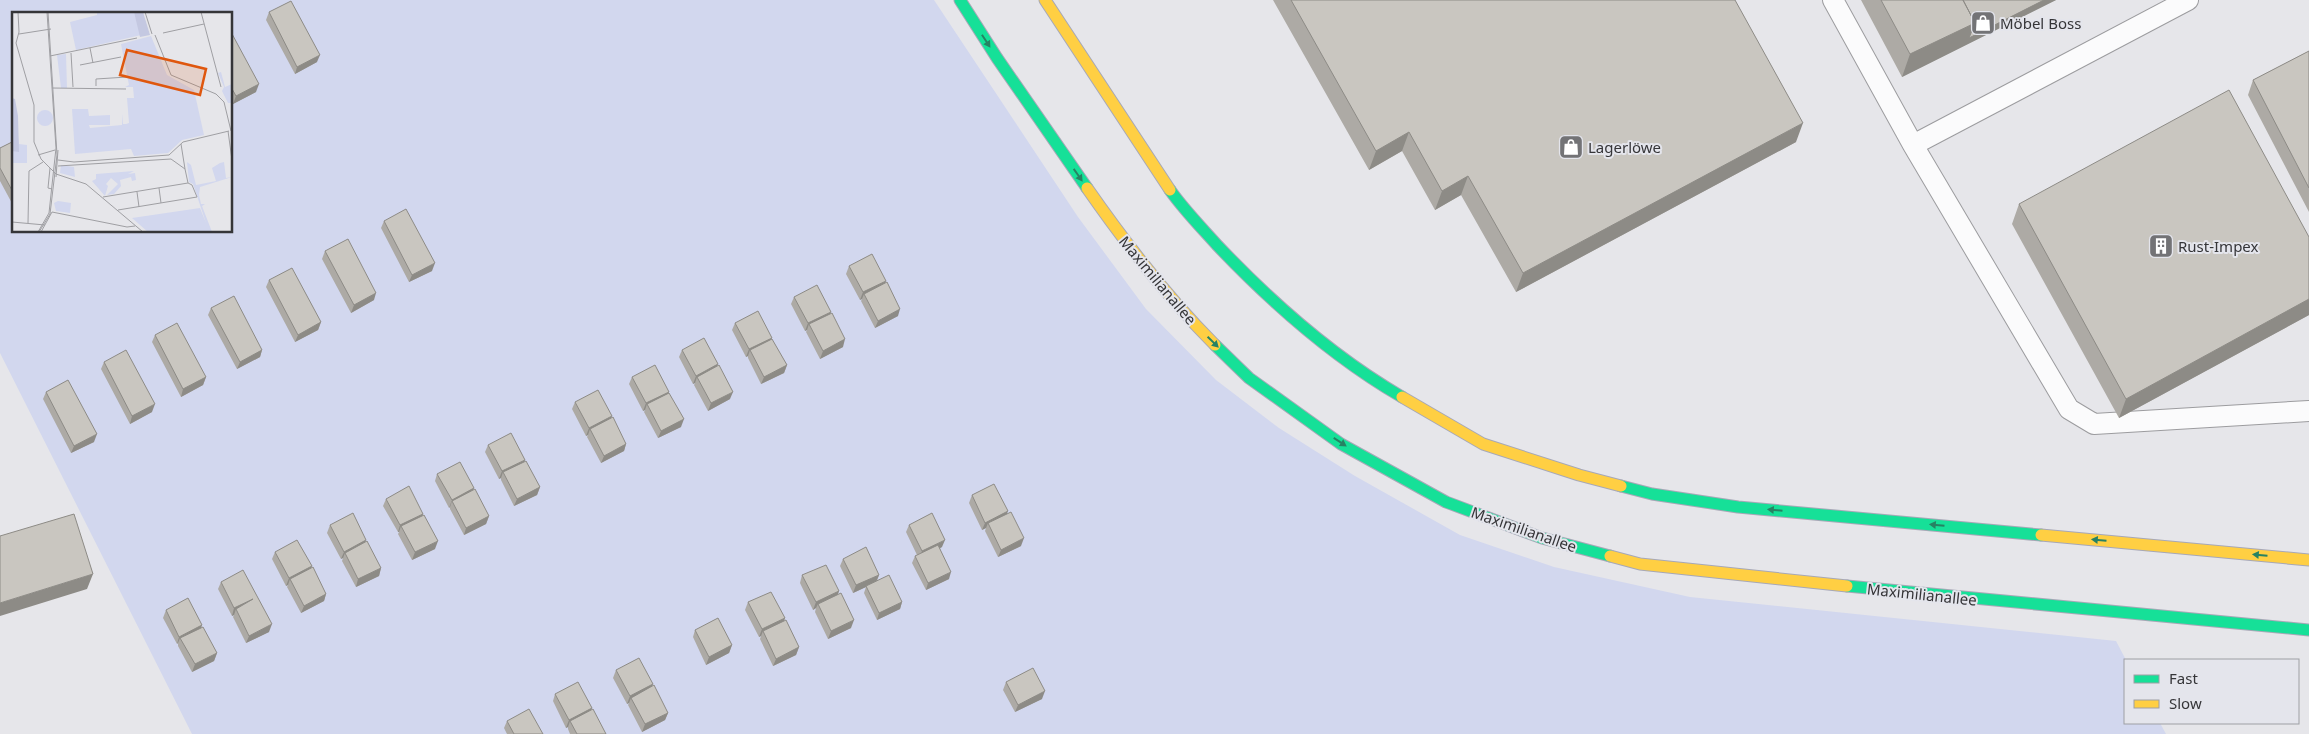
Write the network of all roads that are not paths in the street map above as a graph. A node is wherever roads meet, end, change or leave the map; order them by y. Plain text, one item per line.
1 (960, 0) edge
2 (1045, 0) edge
3 (1833, 0) edge
4 (2188, 0) edge
5 (1913, 145) junction
6 (2309, 411) edge
7 (2309, 560) edge
8 (2309, 630) edge

1 -> 8 highway, Maximilianallee
7 -> 2 highway
3 - 5 lane
4 - 5 lane
5 - 6 lane

